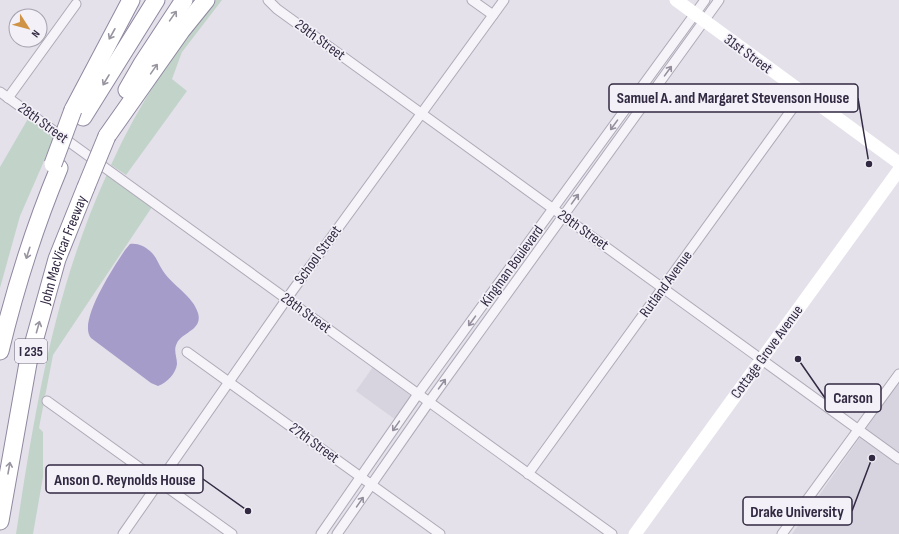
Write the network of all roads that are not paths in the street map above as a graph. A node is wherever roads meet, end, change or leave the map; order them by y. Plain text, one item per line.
1 (131, 0) edge
2 (156, 0) edge
3 (184, 0) edge
4 (206, 0) edge
5 (268, 0) edge
6 (472, 0) edge
7 (504, 0) edge
8 (676, 0) edge
9 (705, 0) edge
10 (719, 0) edge
11 (76, 4) dead end
12 (493, 15) junction
13 (699, 18) junction
14 (0, 92) edge
15 (803, 94) junction
16 (8, 98) junction
17 (421, 113) junction
18 (78, 114) junction
19 (107, 136) junction
20 (899, 163) edge
21 (899, 170) edge
22 (553, 209) junction
23 (563, 216) junction
24 (663, 287) junction
25 (287, 298) junction
26 (0, 352) edge
27 (187, 352) dead end
28 (762, 359) junction
29 (899, 374) edge
30 (229, 382) junction
31 (418, 394) junction
32 (47, 401) dead end
33 (429, 402) junction
34 (66, 414) junction
35 (60, 423) dead end
36 (858, 429) junction
37 (899, 459) edge
38 (528, 474) junction
39 (361, 477) junction
40 (159, 482) junction
41 (372, 484) junction
42 (0, 520) edge
43 (123, 534) edge
44 (232, 534) edge
45 (321, 534) edge
46 (337, 534) edge
47 (440, 534) edge
48 (612, 534) edge
49 (635, 534) edge
50 (782, 534) edge

1 -> 18 highway
2 -> 18 highway, I 235
19 -> 3 highway, John MacVicar Freeway / I 235
19 -> 4 highway
5 - 17 street, 29th Street
6 - 12 street
7 - 12 street, School Street
8 - 13 street, 31st Street
9 - 13 street, Kingman Boulevard
10 - 13 street, Kingman Boulevard
11 - 16 street
12 - 17 street, School Street
13 - 15 street, 31st Street
13 -> 22 street, Kingman Boulevard
23 -> 13 street, Kingman Boulevard
14 - 16 street, 28th Street
15 - 20 street, 31st Street
15 - 24 street, Rutland Avenue
16 - 25 street, 28th Street
17 - 22 street, 29th Street
17 - 25 street, School Street
18 -> 26 highway, I 235
42 -> 19 highway, John MacVicar Freeway / I 235, bridge
21 - 28 street, Cottage Grove Avenue
22 - 23 street, 29th Street
22 -> 31 street, Kingman Boulevard
23 - 24 street, 29th Street
33 -> 23 street, Kingman Boulevard
24 - 28 street, 29th Street
24 - 38 street, Rutland Avenue
25 - 30 street, School Street
25 - 31 street, 28th Street
27 - 30 street, 27th Street
28 - 36 street, 29th Street
28 - 49 street, Cottage Grove Avenue
29 - 36 street
30 - 39 street, 27th Street
30 - 40 street, School Street
31 - 33 street, 28th Street
31 -> 39 street, Kingman Boulevard
32 - 34 street
33 - 38 street, 28th Street
33 - 41 street, Kingman Boulevard
34 - 35 street
34 - 40 street
36 - 37 street, 29th Street
36 - 50 street
38 - 48 street, 28th Street
39 - 41 street, 27th Street
39 - 45 street, Kingman Boulevard
40 - 43 street, School Street
40 - 44 street
46 -> 41 street, Kingman Boulevard
41 - 47 street, 27th Street

